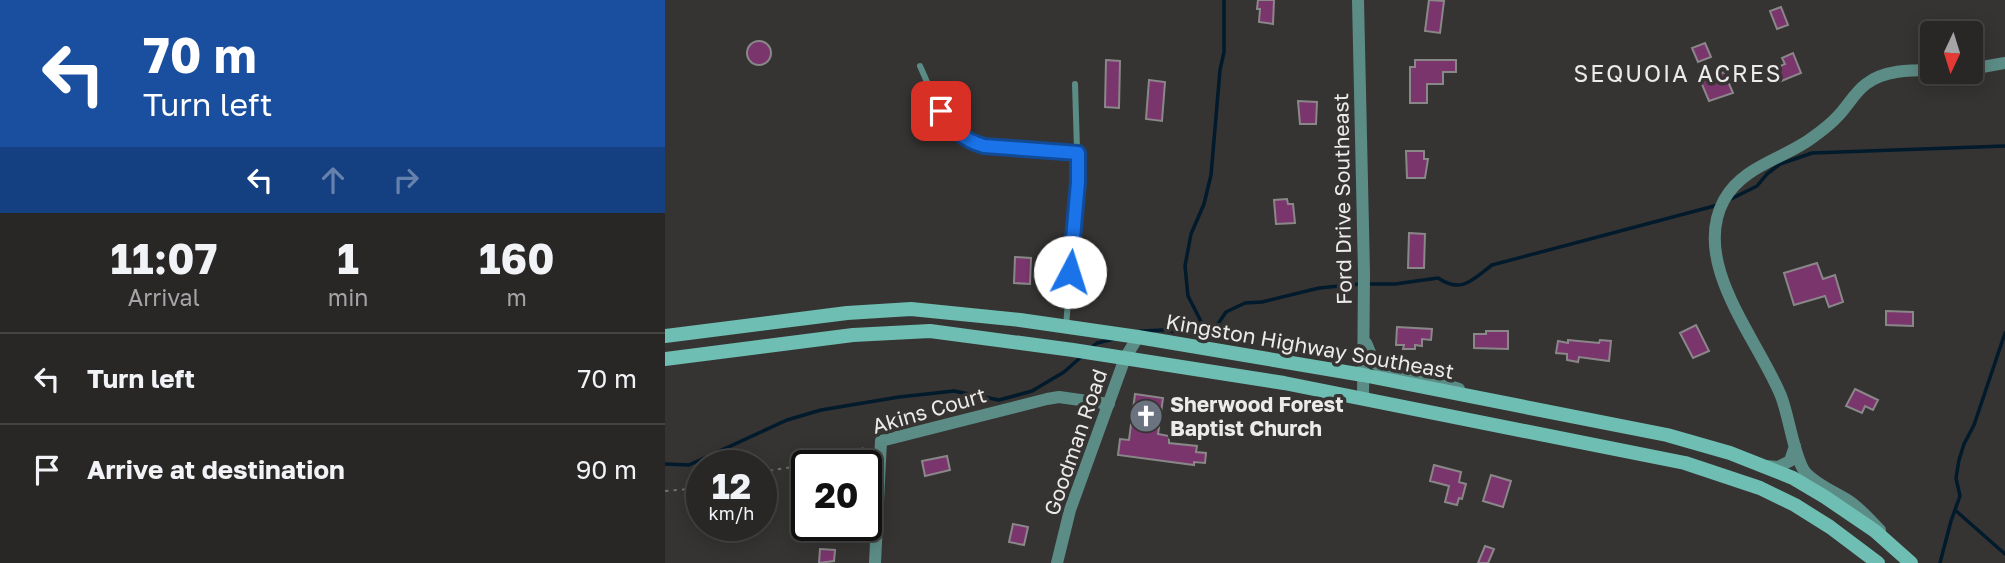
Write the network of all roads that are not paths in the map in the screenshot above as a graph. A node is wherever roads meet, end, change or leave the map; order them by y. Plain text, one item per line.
1 (1358, 0) edge
2 (1366, 0) edge
3 (1359, 19) junction
4 (2005, 63) edge
5 (921, 66) dead end
6 (1983, 67) edge
7 (1920, 71) edge
8 (1075, 84) dead end
9 (1078, 153) junction
10 (1066, 326) junction
11 (1363, 335) junction
12 (665, 336) edge
13 (1138, 337) junction
14 (1125, 358) junction
15 (665, 359) edge
16 (1363, 374) junction
17 (1363, 398) junction
18 (1496, 401) junction
19 (1109, 404) junction
20 (1795, 446) junction
21 (1764, 466) junction
22 (1899, 551) junction
23 (875, 563) edge
24 (1057, 563) edge
25 (1878, 563) edge
26 (1911, 563) edge

1 - 3 street, Ford Drive Southeast
2 - 3 street
3 - 11 street, Ford Drive Southeast
4 - 6 street
5 - 9 lane
7 - 20 street
8 - 9 lane
9 - 10 lane
10 - 12 main road, Kingston Highway Southeast
10 - 13 main road, Kingston Highway Southeast
11 - 16 street, Ford Drive Southeast
11 - 18 street
13 - 14 street, Goodman Road
13 - 16 main road, Kingston Highway Southeast
14 - 15 main road
14 - 17 main road
14 - 19 street, Goodman Road
16 - 17 street, Ford Drive Southeast
16 - 18 main road, Kingston Highway Southeast
17 - 25 main road
18 - 21 main road, Kingston Highway Southeast
19 - 23 street, Akins Court
19 - 24 street, Goodman Road
20 - 21 street
20 - 22 street
21 - 22 main road, Kingston Highway Southeast
22 - 26 main road, Kingston Highway Southeast

